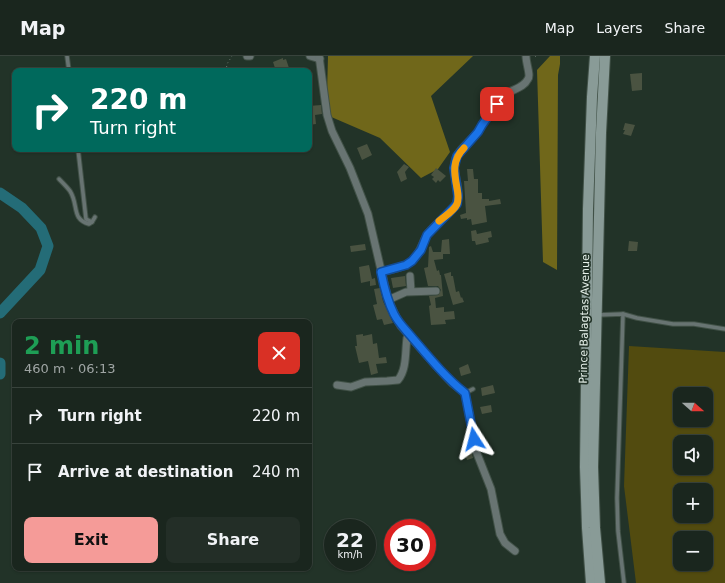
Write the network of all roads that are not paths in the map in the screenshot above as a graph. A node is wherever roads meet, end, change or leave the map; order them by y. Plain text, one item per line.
1 (67, 56) edge
2 (310, 56) edge
3 (526, 56) edge
4 (595, 56) edge
5 (605, 56) edge
6 (319, 58) edge
7 (69, 68) edge
8 (78, 152) edge
9 (59, 179) dead end
10 (95, 217) dead end
11 (92, 222) junction
12 (381, 272) junction
13 (410, 276) dead end
14 (411, 291) junction
15 (436, 291) dead end
16 (388, 300) junction
17 (622, 314) junction
18 (596, 315) junction
19 (725, 329) edge
20 (410, 335) junction
21 (337, 385) dead end
22 (473, 389) dead end
23 (465, 393) junction
24 (590, 403) junction
25 (514, 551) dead end
26 (591, 583) edge
27 (600, 583) edge
28 (624, 583) edge

1 - 7 lane
2 - 6 street
3 - 12 street
4 - 24 main road, Prince Balagtas Avenue
5 - 18 main road, Prince Balagtas Avenue
6 - 12 street
8 - 11 lane
9 - 11 lane
10 - 11 lane
12 - 16 street
13 - 14 street
14 - 15 street
14 - 16 street
16 - 20 street
17 - 18 lane
17 - 19 lane
17 - 28 lane
18 - 24 main road, Prince Balagtas Avenue
20 - 21 street
20 - 23 street
22 - 23 lane
23 - 25 street
24 - 26 main road, Prince Balagtas Avenue
24 - 27 main road, Prince Balagtas Avenue

